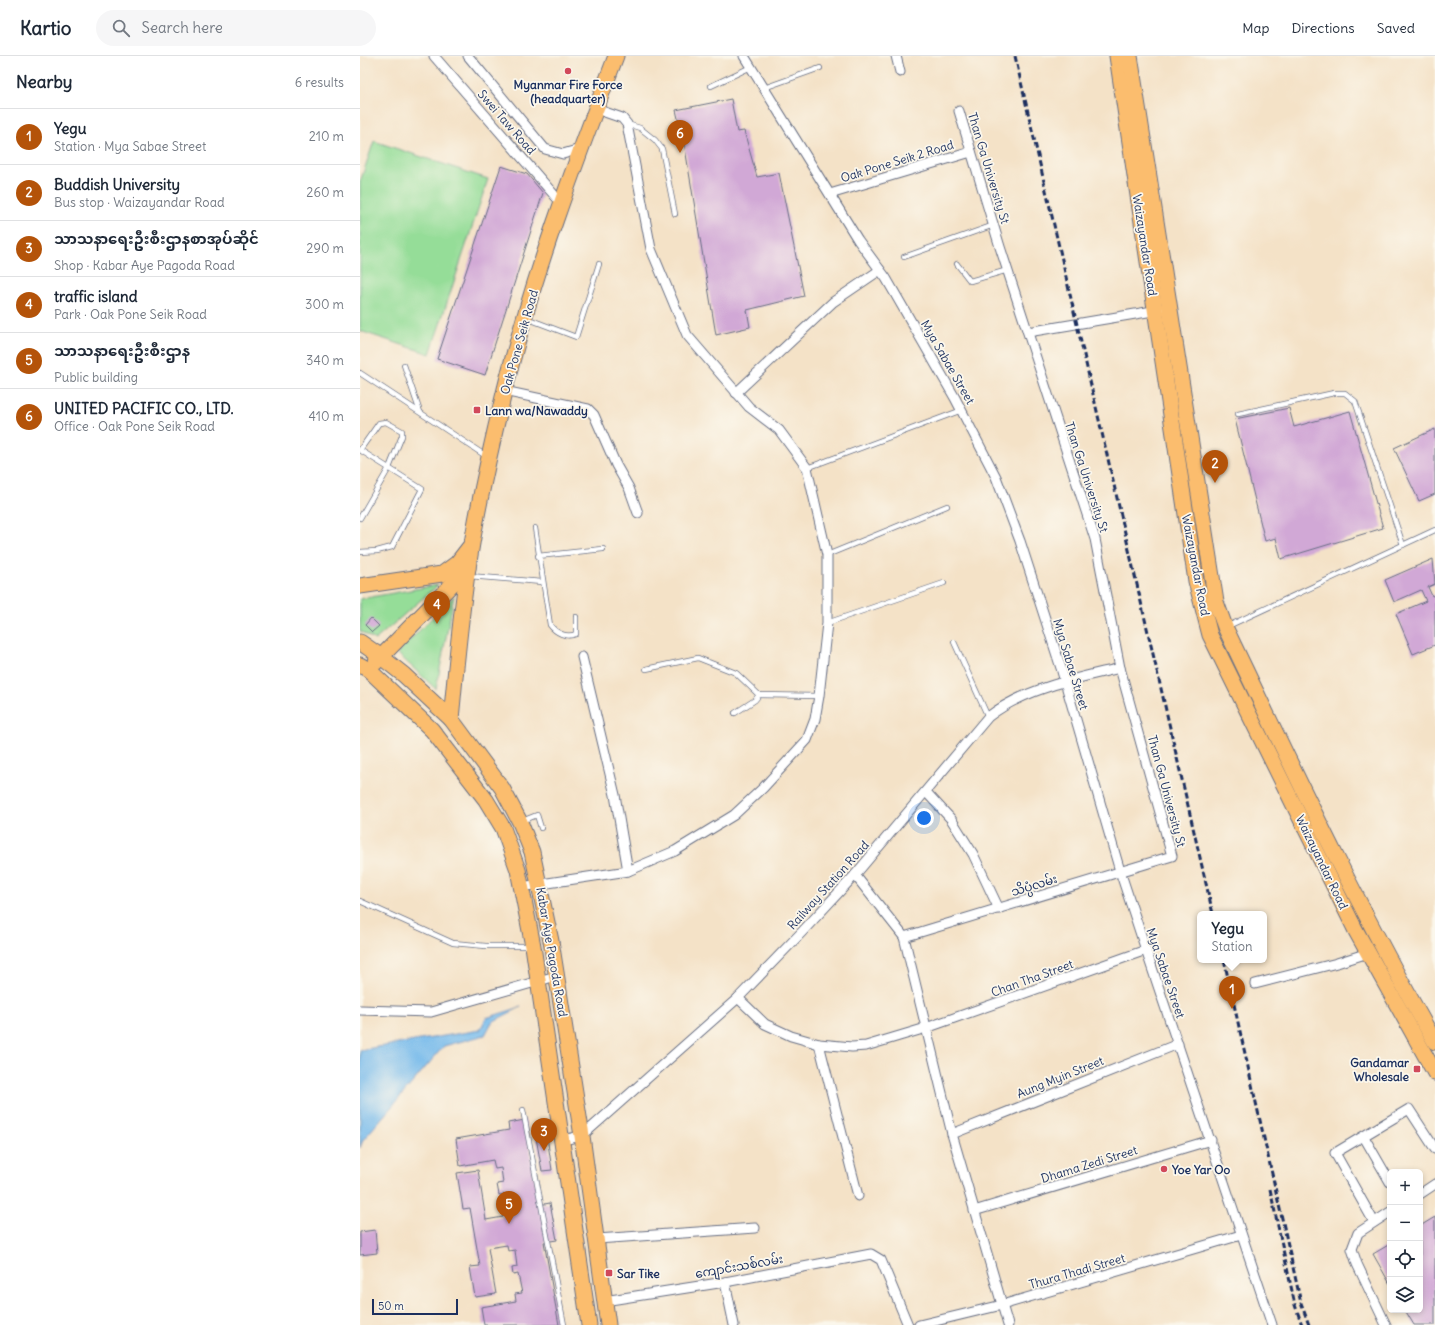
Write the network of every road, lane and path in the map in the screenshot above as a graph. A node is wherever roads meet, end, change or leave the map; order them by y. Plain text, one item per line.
1 (434, 56) edge
2 (468, 56) edge
3 (616, 56) edge
4 (744, 56) edge
5 (896, 56) edge
6 (1117, 56) edge
7 (1130, 56) edge
8 (751, 67) junction
9 (820, 68) dead end
10 (900, 72) dead end
11 (711, 86) dead end
12 (764, 88) junction
13 (596, 109) junction
14 (959, 111) dead end
15 (627, 124) junction
16 (580, 149) junction
17 (971, 152) junction
18 (830, 194) junction
19 (562, 204) junction
20 (675, 214) dead end
21 (994, 225) junction
22 (904, 257) dead end
23 (599, 264) dead end
24 (957, 264) dead end
25 (880, 270) junction
26 (1008, 270) junction
27 (1162, 310) junction
28 (525, 318) junction
29 (1028, 332) junction
30 (404, 365) dead end
31 (360, 373) edge
32 (504, 391) junction
33 (736, 392) junction
34 (962, 410) junction
35 (420, 412) junction
36 (1238, 414) dead end
37 (360, 450) edge
38 (489, 458) junction
39 (389, 468) junction
40 (807, 468) junction
41 (947, 506) dead end
42 (638, 513) dead end
43 (360, 518) edge
44 (534, 528) dead end
45 (1435, 530) edge
46 (473, 543) junction
47 (1403, 545) junction
48 (603, 549) dead end
49 (360, 552) edge
50 (827, 555) junction
51 (538, 556) junction
52 (467, 572) junction
53 (542, 582) junction
54 (944, 583) dead end
55 (360, 586) edge
56 (576, 617) dead end
57 (827, 624) junction
58 (1225, 627) junction
59 (360, 642) edge
60 (954, 642) dead end
61 (380, 656) junction
62 (582, 657) dead end
63 (365, 668) edge
64 (646, 668) dead end
65 (1120, 668) junction
66 (1064, 682) junction
67 (759, 695) junction
68 (819, 696) junction
69 (735, 713) dead end
70 (988, 717) junction
71 (451, 719) junction
72 (926, 792) junction
73 (520, 822) junction
74 (541, 828) dead end
75 (1172, 856) joint
76 (628, 871) junction
77 (1120, 871) junction
78 (855, 875) junction
79 (540, 885) junction
80 (521, 887) junction
81 (360, 901) edge
82 (999, 909) junction
83 (904, 937) junction
84 (532, 946) junction
85 (1146, 950) junction
86 (1368, 953) junction
87 (556, 976) junction
88 (538, 980) junction
89 (1256, 984) dead end
90 (738, 998) junction
91 (360, 1010) edge
92 (926, 1028) junction
93 (1435, 1042) edge
94 (819, 1044) junction
95 (1178, 1044) junction
96 (1435, 1073) edge
97 (523, 1110) dead end
98 (952, 1134) junction
99 (582, 1136) junction
100 (1364, 1137) junction
101 (562, 1140) junction
102 (1211, 1140) junction
103 (1435, 1149) edge
104 (1387, 1177) edge
105 (1435, 1184) edge
106 (1423, 1192) edge
107 (858, 1196) dead end
108 (974, 1211) junction
109 (1387, 1214) edge
110 (1374, 1222) junction
111 (755, 1228) dead end
112 (1241, 1235) junction
113 (597, 1239) junction
114 (725, 1282) junction
115 (604, 1301) junction
116 (1002, 1305) junction
117 (564, 1325) edge
118 (589, 1325) edge
119 (606, 1325) edge
120 (734, 1325) edge
121 (908, 1325) edge
122 (919, 1325) edge
123 (1008, 1325) edge
124 (1272, 1325) edge
125 (1386, 1325) edge

1 - 19 street, Swei Taw Road
2 - 16 street, Swei Taw Road
3 - 13 main road, Oak Pone Seik Road
4 - 8 street, Mya Sabae Street
5 - 10 street
6 - 27 main road, Waizayandar Road
7 - 27 main road, Waizayandar Road
8 - 11 lane
8 - 12 street, Mya Sabae Street
9 - 12 lane
12 - 18 street, Mya Sabae Street
13 - 15 street
13 - 16 main road, Oak Pone Seik Road
14 - 17 street, Than Ga University St
15 - 20 lane
15 - 33 street
16 - 19 main road, Oak Pone Seik Road
17 - 18 street, Oak Pone Seik 2 Road
17 - 21 street, Than Ga University St
18 - 25 street, Mya Sabae Street
19 - 28 main road, Oak Pone Seik Road
21 - 22 lane
21 - 26 street, Than Ga University St
23 - 28 lane
24 - 26 lane
25 - 33 street
25 - 34 street, Mya Sabae Street
26 - 29 street, Than Ga University St
27 - 29 street
27 - 58 main road, Waizayandar Road
27 - 86 main road, Waizayandar Road
28 - 32 main road, Oak Pone Seik Road
29 - 65 street, Than Ga University St
30 - 35 lane
31 - 35 lane
32 - 38 main road, Oak Pone Seik Road
32 - 42 street
33 - 40 street
34 - 40 lane
34 - 66 street, Mya Sabae Street
35 - 38 lane
36 - 47 lane
37 - 39 lane
37 - 39 lane
38 - 46 main road, Oak Pone Seik Road
39 - 43 lane
39 - 49 lane
40 - 50 street
41 - 50 lane
44 - 51 lane
45 - 47 lane
46 - 52 main road, Oak Pone Seik Road
46 - 55 main road
47 - 58 lane
48 - 51 lane
50 - 57 street
51 - 53 lane
52 - 53 lane
52 - 61 main road
52 - 71 main road, Oak Pone Seik Road
53 - 56 lane
54 - 57 lane
57 - 68 street
58 - 93 main road, Waizayandar Road
59 - 61 main road, Kabar Aye Pagoda Road
60 - 70 lane
61 - 63 main road
61 - 71 main road, Kabar Aye Pagoda Road
62 - 76 street
63 - 80 main road, Kabar Aye Pagoda Road
64 - 67 lane
65 - 66 street, Railway Station Road
65 - 75 street, Than Ga University St
66 - 70 street, Railway Station Road
66 - 77 street, Mya Sabae Street
67 - 68 lane
67 - 69 lane
68 - 76 street
70 - 72 street, Railway Station Road
71 - 73 main road, Kabar Aye Pagoda Road
72 - 78 street, Railway Station Road
72 - 82 street
73 - 74 lane
73 - 79 main road, Kabar Aye Pagoda Road
75 - 77 street, သိပ္ပံလမ်း
76 - 79 street
77 - 82 street, သိပ္ပံလမ်း
77 - 85 street, Mya Sabae Street
78 - 83 street
78 - 90 street, Railway Station Road
79 - 80 street
79 - 87 main road, Kabar Aye Pagoda Road
80 - 84 main road, Kabar Aye Pagoda Road
81 - 84 lane
82 - 83 street, သိပ္ပံလမ်း
83 - 92 street
84 - 88 main road, Kabar Aye Pagoda Road
85 - 92 street, Chan Tha Street
85 - 95 street, Mya Sabae Street
86 - 89 street
86 - 96 main road, Waizayandar Road
87 - 88 street
87 - 99 main road, Kabar Aye Pagoda Road
88 - 91 street
88 - 101 main road, Kabar Aye Pagoda Road
90 - 94 street, Chan Tha Street
90 - 99 street, Railway Station Road
92 - 94 street, Chan Tha Street
92 - 98 street
94 - 107 street
95 - 98 street, Aung Myin Street
95 - 102 street, Mya Sabae Street
97 - 117 lane
98 - 108 street
99 - 101 street
99 - 113 main road, Kabar Aye Pagoda Road
100 - 103 street
100 - 104 street
100 - 110 street
101 - 118 main road, Kabar Aye Pagoda Road
102 - 108 street, Dhama Zedi Street
102 - 112 street, Mya Sabae Street
105 - 106 street
108 - 116 street
109 - 110 street
110 - 125 street
111 - 113 street
112 - 116 street, Thura Thadi Street
112 - 124 street, Mya Sabae Street
113 - 115 main road, Kabar Aye Pagoda Road
114 - 115 street, ကျောင်းသစ်လမ်း
114 - 120 street
114 - 121 street, ကျောင်းသစ်လမ်း
115 - 119 main road, Kabar Aye Pagoda Road
116 - 122 street, Thura Thadi Street
116 - 123 street

